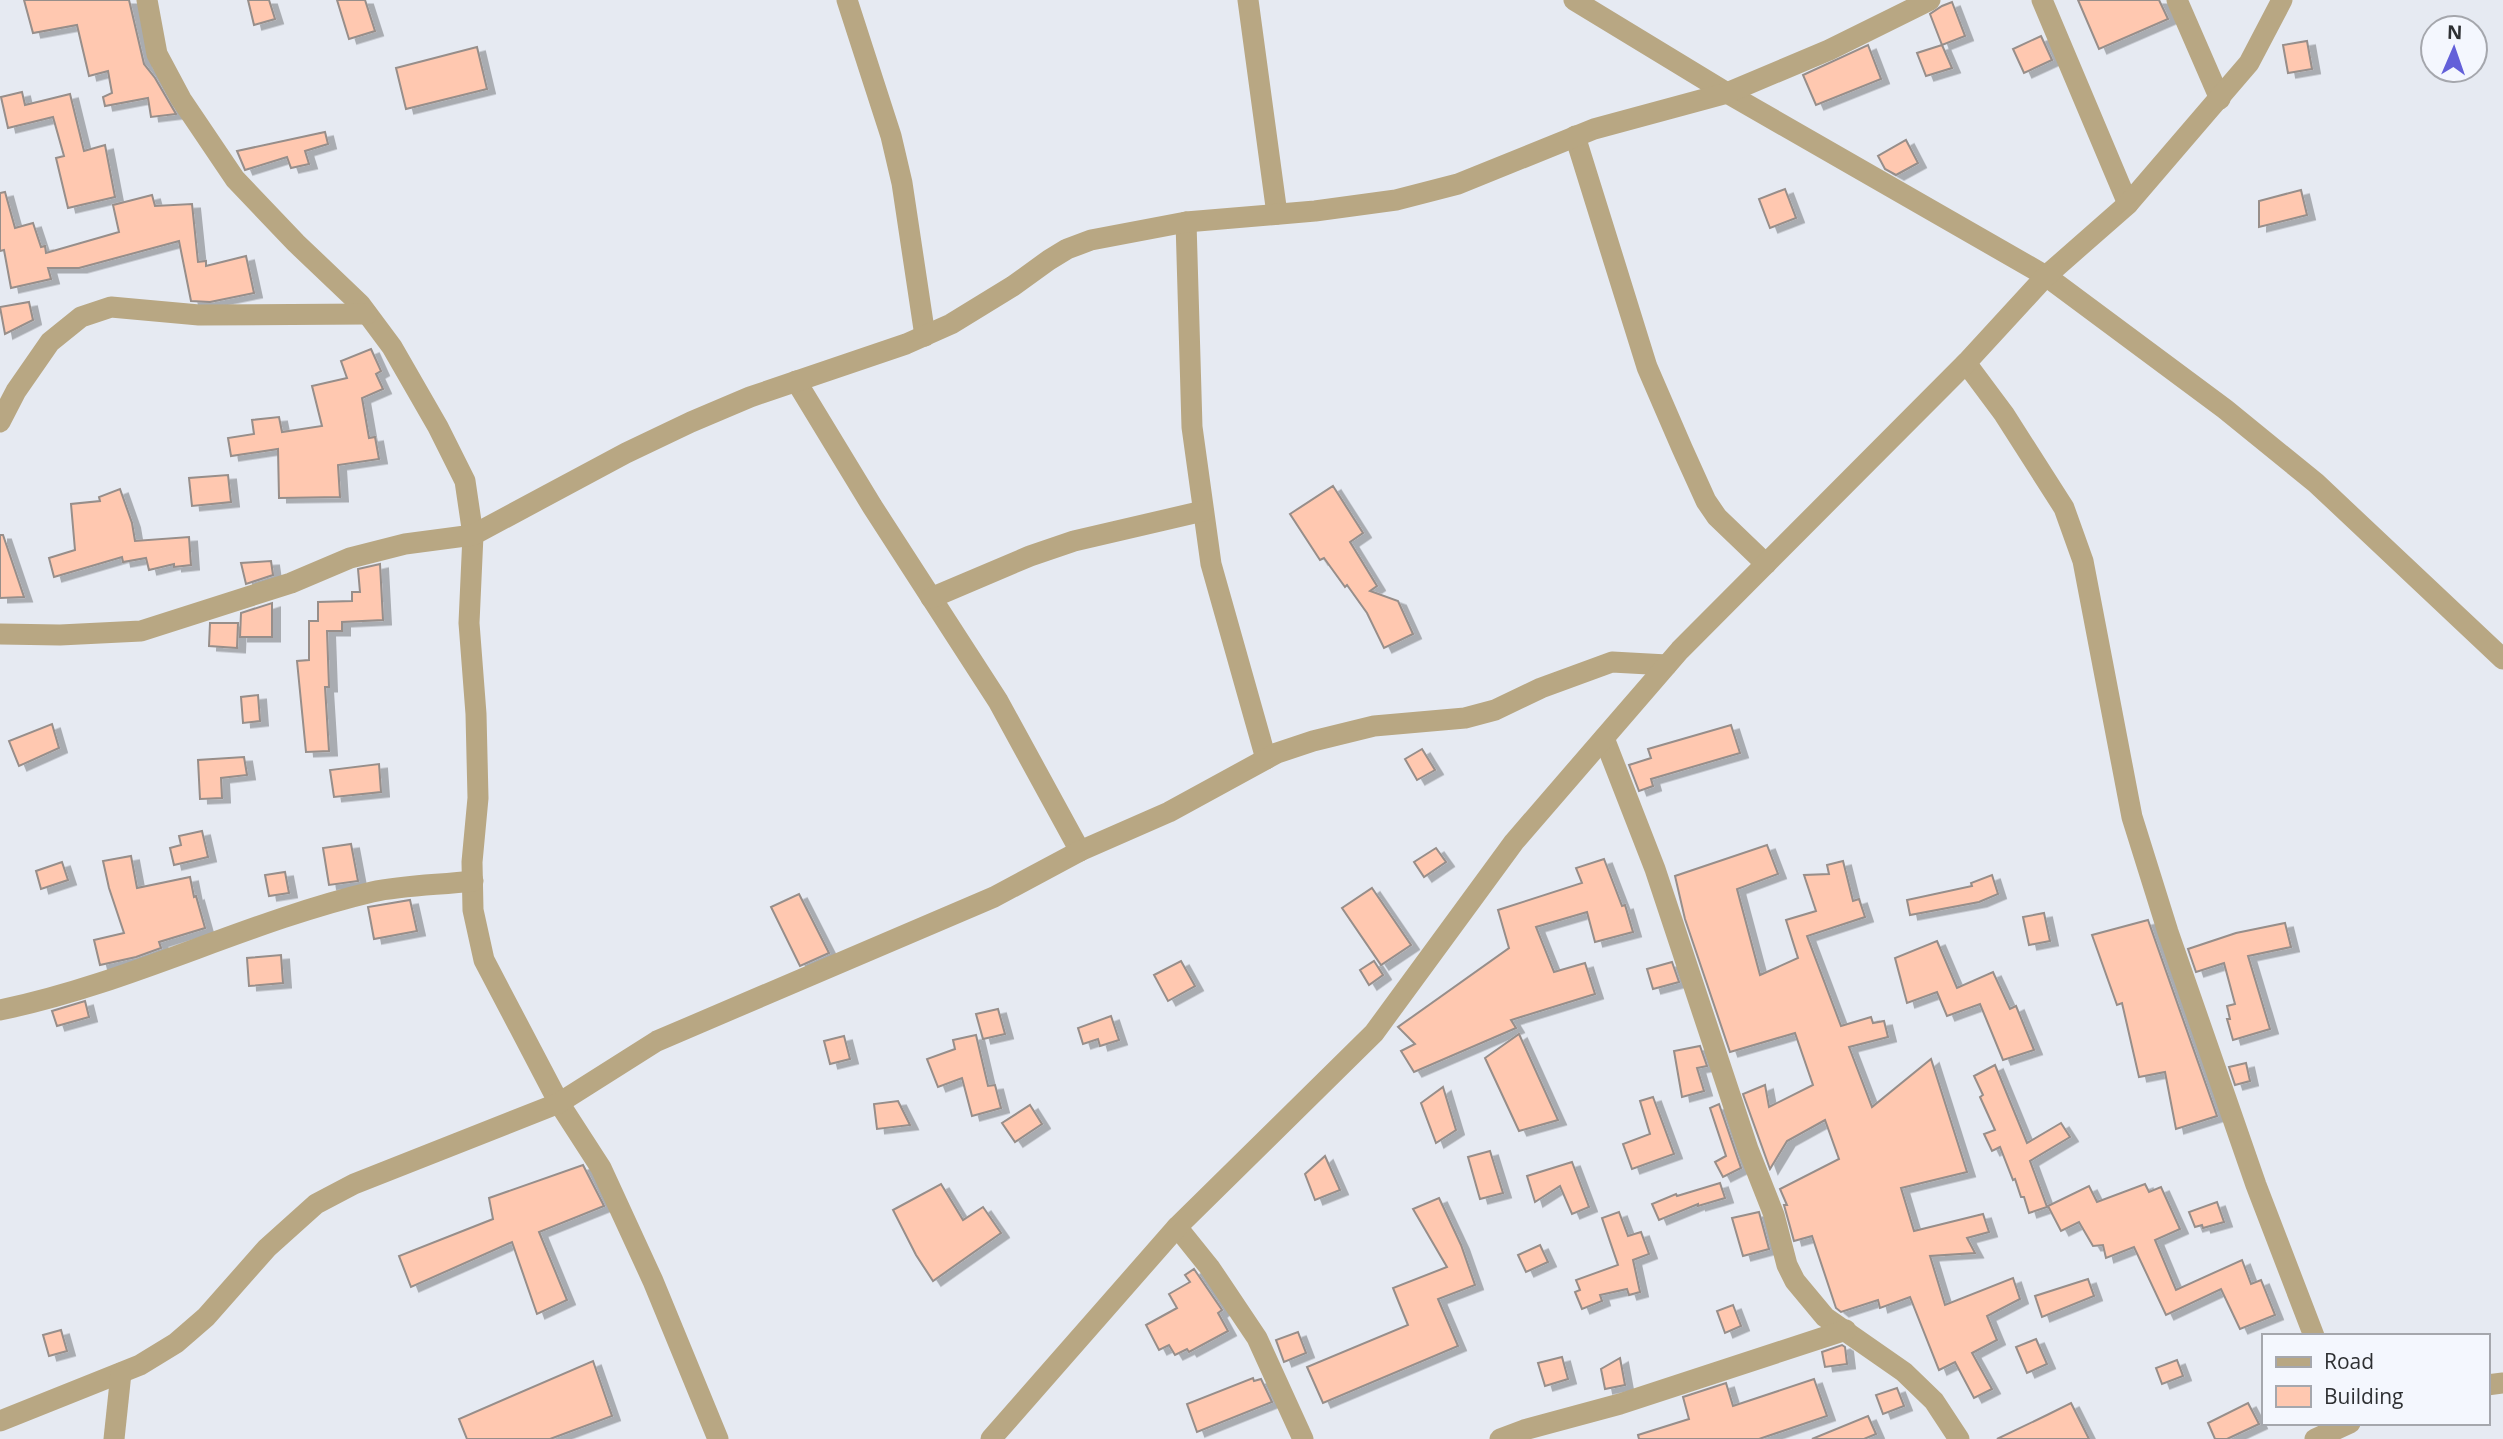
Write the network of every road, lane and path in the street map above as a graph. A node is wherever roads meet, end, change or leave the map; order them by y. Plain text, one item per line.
1 (147, 0) edge
2 (847, 0) edge
3 (1248, 0) edge
4 (1574, 0) edge
5 (1930, 0) edge
6 (2042, 0) edge
7 (2177, 0) edge
8 (2282, 0) edge
9 (1727, 93) junction
10 (2220, 99) junction
11 (1575, 136) junction
12 (2128, 204) junction
13 (1277, 214) junction
14 (1186, 222) junction
15 (2046, 276) junction
16 (367, 314) junction
17 (925, 336) junction
18 (1966, 363) junction
19 (796, 381) junction
20 (0, 422) edge
21 (1203, 511) junction
22 (473, 535) junction
23 (1766, 564) junction
24 (931, 598) junction
25 (0, 634) edge
26 (2503, 659) edge
27 (1667, 664) junction
28 (1604, 738) junction
29 (1266, 759) junction
30 (1080, 851) junction
31 (472, 881) junction
32 (0, 1010) edge
33 (559, 1103) junction
34 (1177, 1227) junction
35 (1846, 1330) junction
36 (2313, 1334) edge
37 (121, 1373) junction
38 (0, 1421) edge
39 (2346, 1425) edge
40 (114, 1439) edge
41 (718, 1439) edge
42 (991, 1439) edge
43 (1303, 1439) edge
44 (1500, 1439) edge
45 (1959, 1439) edge
46 (2315, 1439) edge

1 - 16 street
2 - 17 street
3 - 13 street
4 - 9 street
5 - 9 street
6 - 12 street
7 - 10 street
8 - 10 street
9 - 11 street
9 - 15 street
10 - 12 street
11 - 13 street
11 - 23 street
12 - 15 street
13 - 14 street
14 - 17 street
14 - 21 street
15 - 18 street
15 - 26 street
16 - 20 street
16 - 22 street
17 - 19 street
18 - 23 street
18 - 36 street
19 - 22 street
19 - 24 street
21 - 24 street
21 - 29 street
22 - 25 street
22 - 31 street
23 - 27 street
24 - 30 street
27 - 28 street
27 - 29 street
28 - 34 street
28 - 35 street
29 - 30 street
30 - 33 street
31 - 32 street
31 - 33 street
33 - 37 street
33 - 41 street
34 - 42 street
34 - 43 street
35 - 44 street
35 - 45 street
37 - 38 street
37 - 40 street
39 - 46 street

